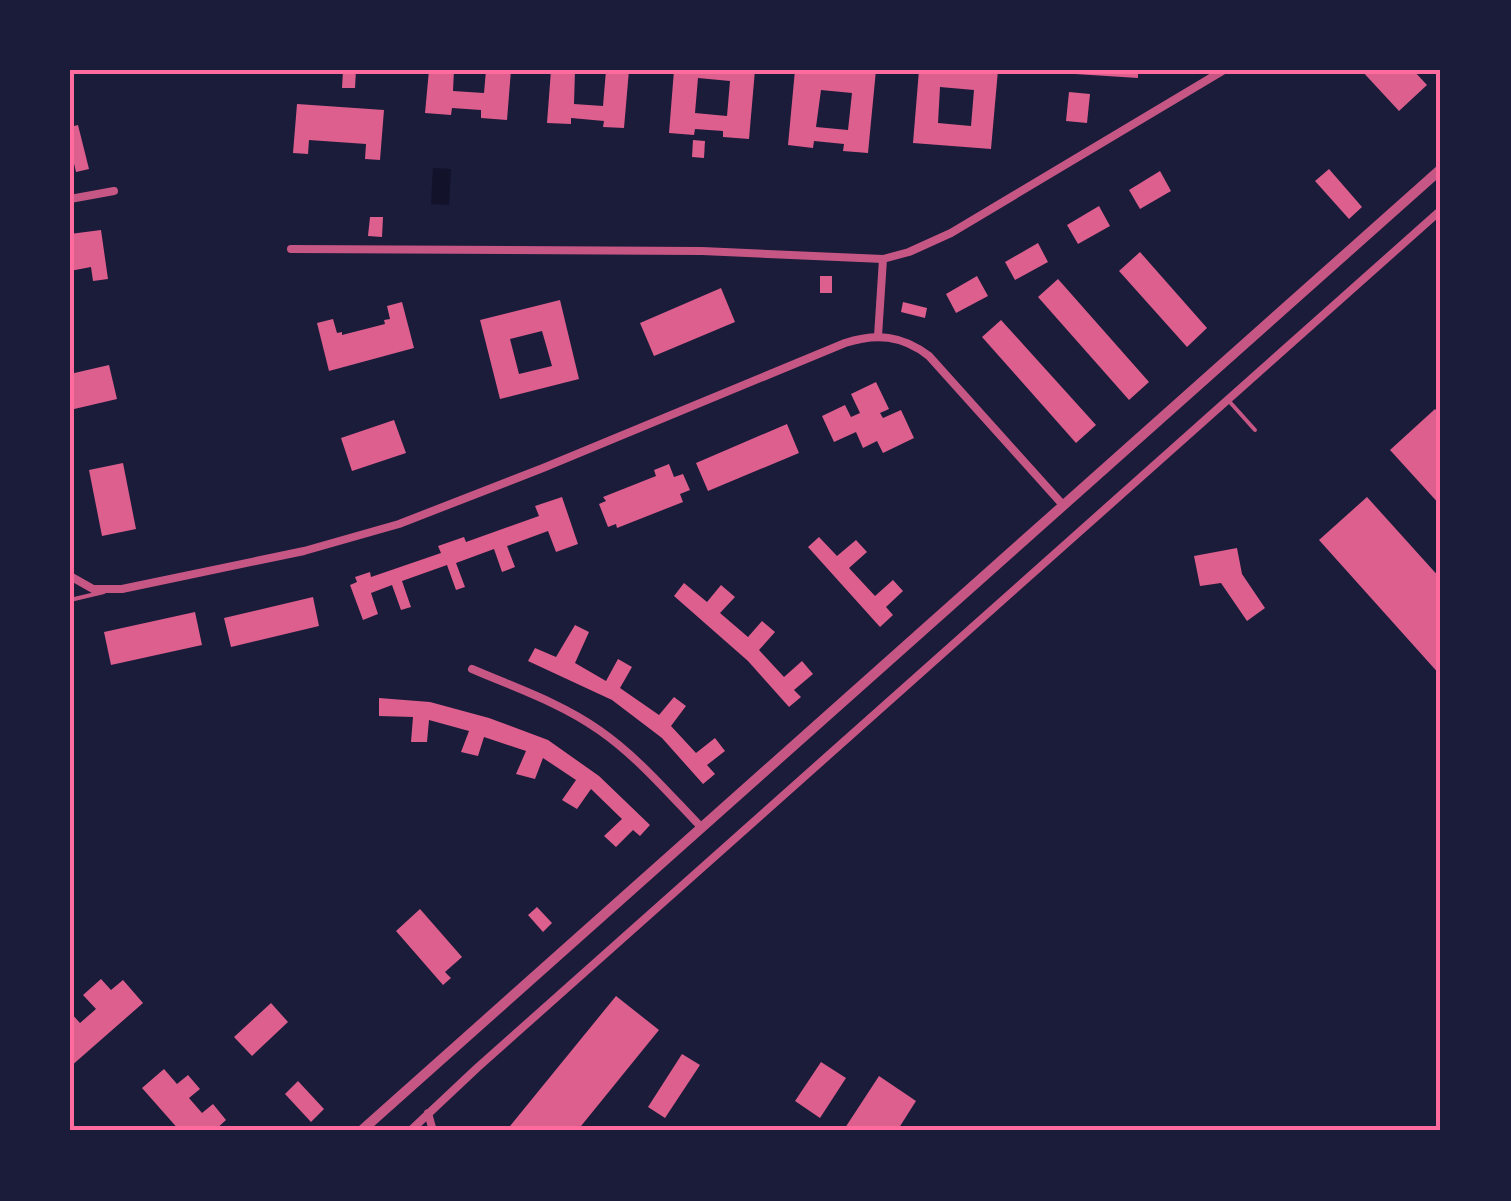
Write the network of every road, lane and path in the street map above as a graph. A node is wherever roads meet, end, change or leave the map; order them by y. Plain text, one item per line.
1 (1224, 70) edge
2 (1441, 169) edge
3 (114, 191) dead end
4 (70, 199) edge
5 (1441, 210) edge
6 (291, 249) dead end
7 (883, 259) junction
8 (878, 336) junction
9 (1228, 400) junction
10 (1256, 430) dead end
11 (1063, 505) junction
12 (70, 576) edge
13 (108, 591) junction
14 (70, 600) edge
15 (472, 669) dead end
16 (702, 828) junction
17 (428, 1114) junction
18 (361, 1131) edge
19 (410, 1131) edge
20 (433, 1131) edge

1 - 7 street
2 - 11 street
3 - 4 street
5 - 9 street
6 - 7 street
7 - 8 street
8 - 11 street
8 - 13 street
9 - 10 lane
9 - 17 street
11 - 16 street
12 - 13 street
13 - 14 lane
15 - 16 street
16 - 18 street
17 - 19 street
17 - 20 street

